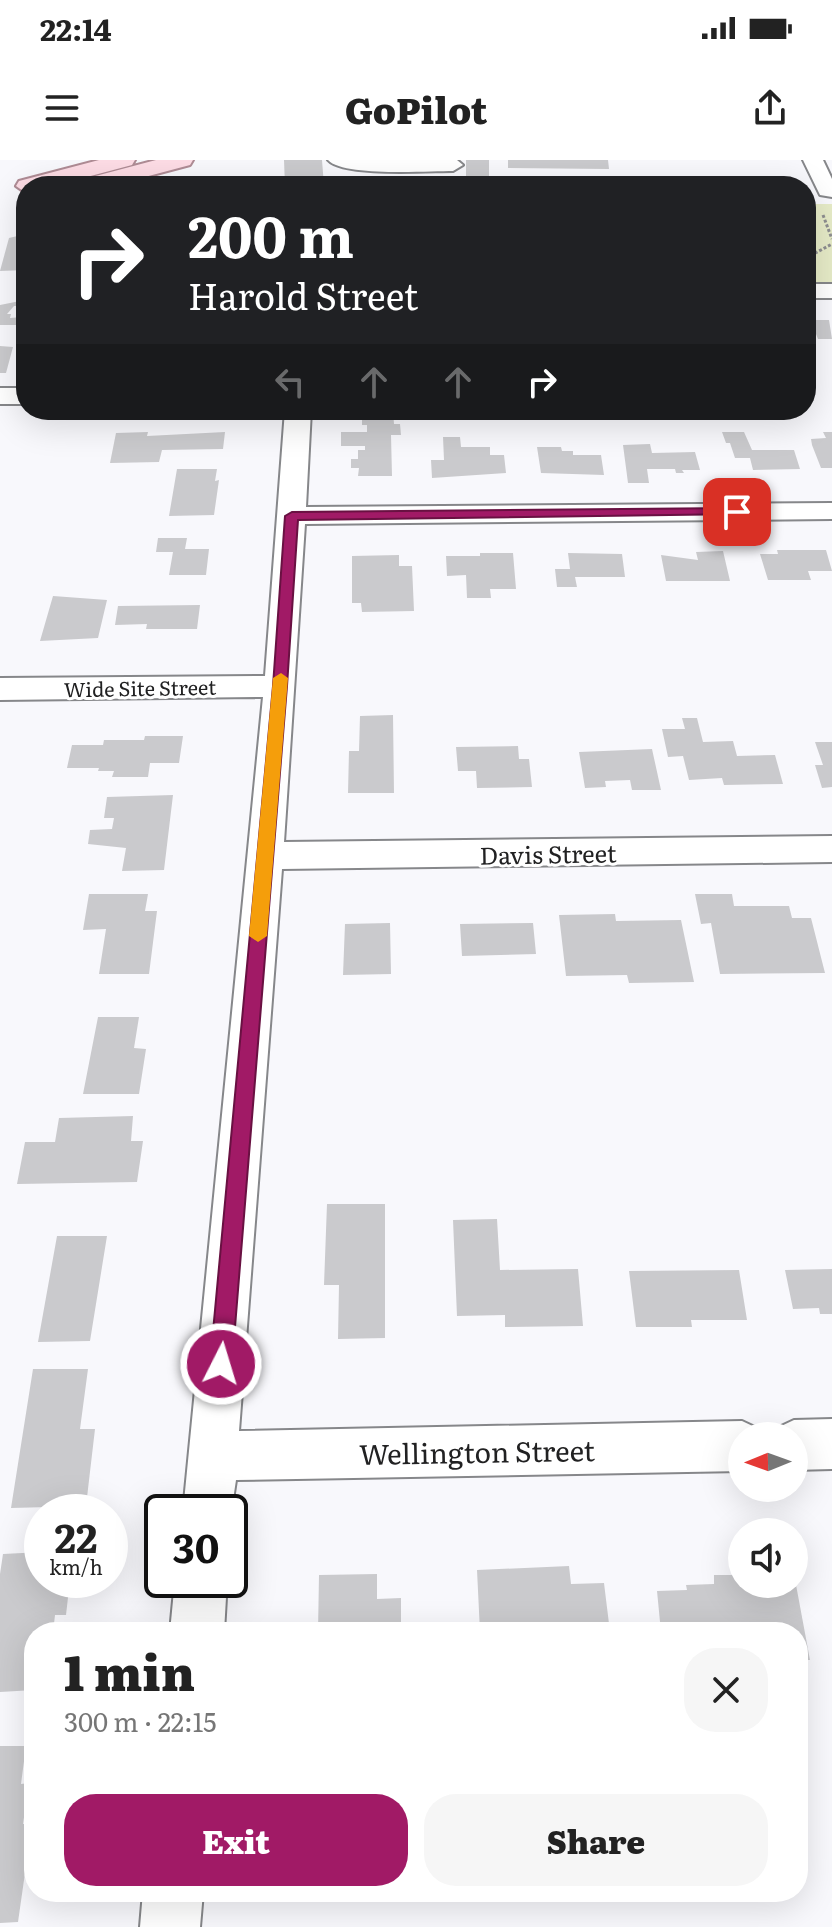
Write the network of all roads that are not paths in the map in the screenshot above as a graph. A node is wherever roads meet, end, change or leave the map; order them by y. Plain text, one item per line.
1 (124, 160) edge
2 (182, 160) edge
3 (338, 160) edge
4 (813, 160) edge
5 (453, 165) dead end
6 (76, 176) edge
7 (123, 176) edge
8 (829, 191) edge
9 (297, 420) edge
10 (832, 511) edge
11 (292, 516) junction
12 (280, 686) junction
13 (0, 689) edge
14 (832, 849) edge
15 (265, 856) junction
16 (832, 1444) edge
17 (808, 1445) edge
18 (728, 1446) edge
19 (213, 1456) junction
20 (210, 1494) edge
21 (200, 1598) edge
22 (198, 1622) edge
23 (172, 1902) edge
24 (170, 1927) edge

1 - 6 main road
2 - 7 main road
3 - 5 street
4 - 8 street
9 - 11 street
10 - 11 street
11 - 12 street
12 - 13 street, Wide Site Street
12 - 15 street
14 - 15 street, Davis Street
15 - 19 street
16 - 17 street
18 - 19 street, Wellington Street
19 - 20 street
21 - 22 street
23 - 24 street

